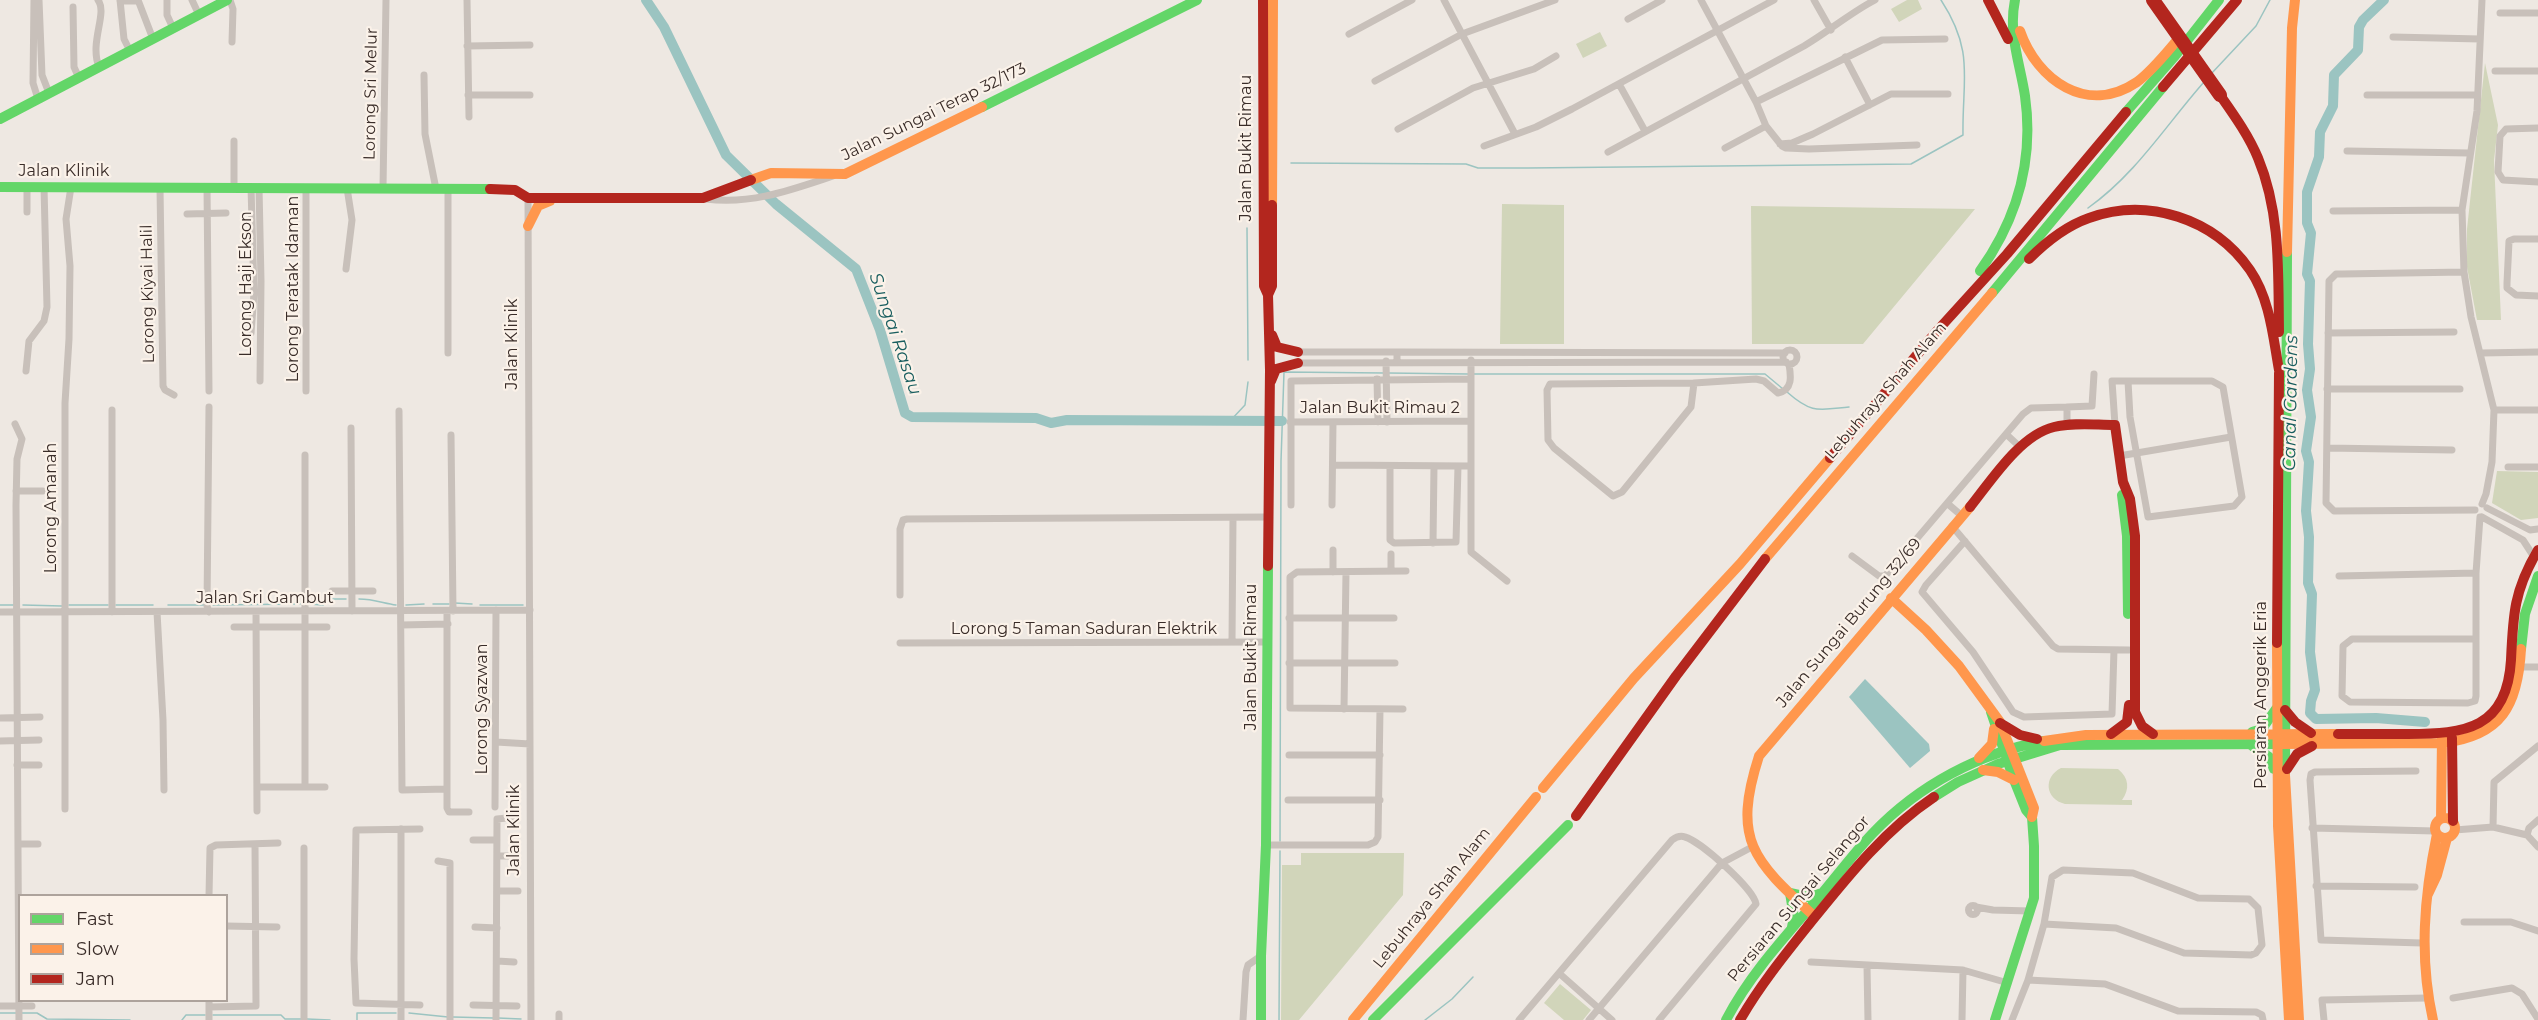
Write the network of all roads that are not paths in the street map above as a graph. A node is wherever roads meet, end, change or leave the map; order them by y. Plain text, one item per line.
1 (34, 0) edge
2 (39, 0) edge
3 (98, 0) edge
4 (120, 0) edge
5 (138, 0) edge
6 (167, 0) edge
7 (192, 0) edge
8 (229, 0) edge
9 (386, 0) edge
10 (467, 0) edge
11 (1197, 0) edge
12 (1265, 0) edge
13 (1412, 0) edge
14 (1444, 0) edge
15 (1555, 0) edge
16 (1662, 0) edge
17 (1701, 0) edge
18 (1774, 0) edge
19 (1814, 0) edge
20 (1875, 0) edge
21 (1988, 0) edge
22 (2015, 0) edge
23 (2023, 0) edge
24 (2153, 0) edge
25 (2163, 0) edge
26 (2218, 0) edge
27 (2237, 0) edge
28 (2295, 0) edge
29 (2482, 0) edge
30 (73, 7) dead end
31 (2500, 13) dead end
32 (2538, 13) edge
33 (2206, 14) junction
34 (199, 15) junction
35 (1628, 19) dead end
36 (173, 28) junction
37 (1831, 30) junction
38 (1718, 31) junction
39 (1349, 34) dead end
40 (1461, 34) junction
41 (2393, 37) dead end
42 (153, 39) junction
43 (1945, 39) dead end
44 (2480, 39) junction
45 (232, 42) dead end
46 (530, 45) dead end
47 (467, 46) junction
48 (130, 51) junction
49 (1556, 56) dead end
50 (1845, 57) junction
51 (99, 67) junction
52 (2019, 70) junction
53 (2495, 71) dead end
54 (2538, 71) edge
55 (424, 75) dead end
56 (79, 78) junction
57 (1743, 78) junction
58 (1375, 81) dead end
59 (1487, 83) junction
60 (1619, 84) junction
61 (2223, 92) junction
62 (468, 94) junction
63 (1948, 94) dead end
64 (530, 95) dead end
65 (2367, 95) dead end
66 (2477, 95) junction
67 (44, 96) junction
68 (1756, 102) junction
69 (1870, 105) junction
70 (469, 117) dead end
71 (0, 119) edge
72 (1766, 126) junction
73 (2538, 128) edge
74 (1398, 129) dead end
75 (1645, 131) junction
76 (1515, 134) junction
77 (1813, 134) junction
78 (234, 141) dead end
79 (1780, 144) junction
80 (1917, 145) dead end
81 (1484, 146) dead end
82 (1725, 148) dead end
83 (1809, 149) junction
84 (2347, 151) dead end
85 (1608, 152) dead end
86 (2469, 153) junction
87 (835, 175) junction
88 (2538, 182) edge
89 (27, 187) junction
90 (44, 187) junction
91 (71, 187) junction
92 (207, 187) junction
93 (234, 187) junction
94 (255, 187) junction
95 (0, 188) edge
96 (160, 188) junction
97 (306, 188) junction
98 (347, 188) junction
99 (383, 188) junction
100 (442, 189) junction
101 (528, 198) junction
102 (574, 198) junction
103 (703, 198) junction
104 (2462, 210) junction
105 (27, 212) dead end
106 (2333, 212) dead end
107 (208, 213) junction
108 (226, 213) dead end
109 (187, 214) dead end
110 (528, 226) junction
111 (2538, 239) edge
112 (2287, 252) junction
113 (346, 268) dead end
114 (2464, 272) junction
115 (2538, 296) edge
116 (1986, 300) junction
117 (1269, 317) junction
118 (1937, 331) junction
119 (2454, 332) dead end
120 (251, 333) dead end
121 (2328, 333) junction
122 (1386, 352) junction
123 (1397, 352) junction
124 (1471, 352) junction
125 (2481, 352) junction
126 (2538, 352) edge
127 (448, 353) dead end
128 (1785, 353) junction
129 (1270, 358) junction
130 (1298, 358) junction
131 (1397, 363) junction
132 (1788, 363) junction
133 (26, 370) dead end
134 (2279, 370) junction
135 (1386, 371) junction
136 (1471, 372) junction
137 (2094, 374) dead end
138 (1377, 379) junction
139 (260, 381) dead end
140 (2128, 381) junction
141 (1694, 383) junction
142 (1270, 386) junction
143 (2460, 388) dead end
144 (2327, 389) junction
145 (209, 391) dead end
146 (306, 391) dead end
147 (174, 395) dead end
148 (209, 407) dead end
149 (2067, 407) junction
150 (112, 410) dead end
151 (2494, 410) junction
152 (2538, 410) edge
153 (399, 411) dead end
154 (1470, 421) junction
155 (1290, 422) junction
156 (1333, 422) junction
157 (1378, 422) junction
158 (1387, 422) junction
159 (15, 424) dead end
160 (2067, 425) junction
161 (2115, 425) junction
162 (351, 428) dead end
163 (2006, 434) junction
164 (451, 435) dead end
165 (2231, 437) junction
166 (2020, 447) junction
167 (2327, 448) junction
168 (2452, 450) dead end
169 (2137, 453) junction
170 (305, 455) dead end
171 (2119, 456) junction
172 (1333, 465) junction
173 (1390, 466) junction
174 (1434, 466) junction
175 (1458, 466) junction
176 (1470, 466) junction
177 (2508, 467) dead end
178 (2538, 467) edge
179 (2123, 482) junction
180 (16, 491) junction
181 (43, 491) dead end
182 (1332, 504) dead end
183 (1948, 504) junction
184 (1292, 505) dead end
185 (2484, 506) junction
186 (2475, 510) junction
187 (1269, 517) junction
188 (2481, 517) junction
189 (1233, 518) junction
190 (2508, 519) junction
191 (1957, 521) junction
192 (2504, 529) junction
193 (2538, 530) edge
194 (1965, 541) junction
195 (1433, 543) junction
196 (1333, 550) dead end
197 (1391, 554) dead end
198 (2536, 554) edge
199 (1852, 556) dead end
200 (1406, 571) dead end
201 (1333, 572) junction
202 (1346, 572) junction
203 (1391, 572) junction
204 (2476, 573) junction
205 (2339, 576) dead end
206 (2538, 576) edge
207 (1507, 581) dead end
208 (332, 591) dead end
209 (352, 591) junction
210 (373, 591) dead end
211 (2135, 594) junction
212 (900, 595) dead end
213 (1891, 597) junction
214 (2128, 608) junction
215 (496, 610) junction
216 (530, 610) junction
217 (352, 611) junction
218 (400, 611) junction
219 (450, 611) junction
220 (0, 612) edge
221 (17, 612) junction
222 (65, 612) junction
223 (112, 612) junction
224 (157, 612) junction
225 (209, 612) junction
226 (256, 612) junction
227 (304, 612) junction
228 (1289, 618) junction
229 (1346, 618) junction
230 (1394, 618) dead end
231 (448, 624) junction
232 (401, 625) junction
233 (234, 627) dead end
234 (256, 627) junction
235 (304, 627) junction
236 (327, 627) dead end
237 (2476, 639) junction
238 (1232, 642) junction
239 (1268, 642) junction
240 (900, 643) dead end
241 (2114, 650) junction
242 (2129, 650) junction
243 (1289, 663) junction
244 (1345, 663) junction
245 (1395, 663) dead end
246 (2515, 666) junction
247 (2538, 667) edge
248 (1344, 709) junction
249 (1380, 709) junction
250 (1403, 709) dead end
251 (2281, 709) junction
252 (40, 717) dead end
253 (0, 718) edge
254 (17, 718) junction
255 (1995, 720) junction
256 (2110, 734) junction
257 (2153, 734) junction
258 (2213, 734) junction
259 (2447, 738) junction
260 (2281, 739) junction
261 (2321, 739) junction
262 (39, 740) dead end
263 (0, 741) edge
264 (17, 741) junction
265 (496, 742) junction
266 (2245, 743) junction
267 (530, 744) junction
268 (2041, 745) junction
269 (2538, 746) edge
270 (1380, 754) junction
271 (2009, 754) junction
272 (1288, 755) dead end
273 (17, 765) junction
274 (39, 765) dead end
275 (1978, 766) junction
276 (2285, 771) junction
277 (2416, 771) dead end
278 (2019, 780) junction
279 (257, 787) junction
280 (305, 787) junction
281 (325, 787) dead end
282 (447, 789) junction
283 (164, 790) dead end
284 (1288, 800) dead end
285 (1380, 800) junction
286 (495, 807) dead end
287 (65, 809) dead end
288 (257, 811) dead end
289 (468, 812) dead end
290 (517, 817) dead end
291 (2538, 820) edge
292 (2278, 826) junction
293 (2493, 827) junction
294 (2312, 828) junction
295 (401, 829) junction
296 (420, 829) dead end
297 (2445, 829) junction
298 (2527, 835) junction
299 (473, 840) dead end
300 (497, 840) junction
301 (278, 843) dead end
302 (18, 844) junction
303 (38, 844) dead end
304 (255, 844) junction
305 (1266, 845) junction
306 (2538, 846) edge
307 (1752, 847) junction
308 (304, 848) dead end
309 (497, 856) junction
310 (512, 856) dead end
311 (438, 861) dead end
312 (1722, 863) junction
313 (2316, 886) junction
314 (2415, 887) dead end
315 (497, 891) junction
316 (518, 891) dead end
317 (1790, 893) junction
318 (1822, 893) junction
319 (18, 894) edge
320 (210, 894) edge
321 (1976, 910) dead end
322 (2030, 911) junction
323 (1811, 914) junction
324 (2464, 922) dead end
325 (2044, 924) junction
326 (228, 926) edge
327 (256, 926) junction
328 (277, 927) dead end
329 (475, 927) dead end
330 (497, 928) junction
331 (1791, 930) junction
332 (2538, 931) edge
333 (2422, 943) junction
334 (1261, 956) junction
335 (497, 962) junction
336 (514, 962) dead end
337 (1811, 962) dead end
338 (1867, 966) junction
339 (1963, 970) junction
340 (1560, 974) junction
341 (2028, 980) junction
342 (2008, 983) junction
343 (2427, 998) junction
344 (2453, 998) dead end
345 (400, 1004) junction
346 (420, 1005) dead end
347 (473, 1005) dead end
348 (0, 1006) edge
349 (33, 1006) dead end
350 (517, 1006) dead end
351 (1598, 1009) junction
352 (209, 1011) edge
353 (19, 1014) edge
354 (497, 1014) edge
355 (451, 1017) edge
356 (305, 1018) edge
357 (2538, 1019) edge
358 (401, 1020) edge
359 (531, 1020) edge
360 (1243, 1020) edge
361 (1261, 1020) edge
362 (1353, 1020) edge
363 (1373, 1020) edge
364 (1519, 1020) edge
365 (1589, 1020) edge
366 (1612, 1020) edge
367 (1659, 1020) edge
368 (1726, 1020) edge
369 (1740, 1020) edge
370 (1868, 1020) edge
371 (1962, 1020) edge
372 (1995, 1020) edge
373 (2012, 1020) edge
374 (2264, 1020) edge
375 (2289, 1020) edge
376 (2299, 1020) edge
377 (2324, 1020) edge
378 (2433, 1020) edge

1 - 67 street
2 - 67 street
3 - 51 street
4 - 5 street
4 - 48 street
5 - 42 street
6 - 36 street
7 - 34 street
8 - 34 main road
8 - 45 street
9 - 99 street, Lorong Sri Melur
10 - 47 street
11 - 87 main road, Jalan Sungai Terap 32/173
12 - 117 main road, Jalan Bukit Rimau
13 - 39 street
14 - 40 street
15 - 40 street
16 - 35 street
17 - 38 street
18 - 38 street
19 - 37 street
20 - 37 street
21 - 52 main road
22 - 52 main road
23 - 33 main road
24 - 61 main road, bridge
25 - 61 main road
26 - 33 main road, Lebuhraya Shah Alam
27 - 116 main road, Lebuhraya Shah Alam
28 - 112 main road
29 - 44 street
30 - 56 street
31 - 32 street
33 - 118 main road, Lebuhraya Shah Alam
34 - 36 main road
36 - 42 main road
37 - 57 street
38 - 57 street
38 - 60 street
40 - 58 street
40 - 59 street
41 - 44 street
42 - 48 main road
43 - 50 street
44 - 66 street
46 - 47 street
47 - 62 street
48 - 51 main road
49 - 59 street
50 - 68 street
50 - 69 street
51 - 56 main road
52 - 118 main road
53 - 54 street
55 - 100 street
56 - 67 main road
57 - 68 street
57 - 75 street
59 - 74 street
59 - 76 street
60 - 75 street
60 - 76 street
61 - 112 main road
61 - 134 main road
62 - 64 street
62 - 70 street
63 - 69 street
65 - 66 street
66 - 86 street
67 - 71 main road
68 - 72 street
69 - 77 street
72 - 79 street
72 - 82 street
73 - 88 street
75 - 85 street
76 - 81 street
77 - 79 street
77 - 83 street
78 - 93 street
79 - 83 street
80 - 83 street
84 - 86 street
86 - 104 street
87 - 103 street
87 - 103 main road, Jalan Sungai Terap 32/173
89 - 90 main road, Jalan Klinik
89 - 95 main road, Jalan Klinik
89 - 105 street
90 - 91 main road, Jalan Klinik
90 - 133 street
91 - 96 main road, Jalan Klinik
91 - 222 street, Lorong Amanah
92 - 93 main road, Jalan Klinik
92 - 96 main road, Jalan Klinik
92 - 107 street
93 - 94 main road, Jalan Klinik
94 - 97 main road, Jalan Klinik
94 - 120 street
94 - 139 street, Lorong Haji Ekson
96 - 147 street, Lorong Kiyai Halil
97 - 98 main road, Jalan Klinik
97 - 146 street, Lorong Teratak Idaman
98 - 99 main road, Jalan Klinik
98 - 113 street
99 - 100 main road, Jalan Klinik
100 - 101 main road, Jalan Klinik
100 - 127 street
101 - 102 main road, Jalan Sungai Terap 32/173
101 - 110 street, Jalan Klinik
102 - 103 main road, Jalan Sungai Terap 32/173
102 - 110 main road
104 - 106 street
104 - 114 street
107 - 108 street
107 - 109 street
107 - 145 street
110 - 216 street, Jalan Klinik
111 - 115 street
112 - 251 main road, Persiaran Anggerik Eria
114 - 121 street
114 - 125 street
116 - 134 main road
116 - 363 main road, Lebuhraya Shah Alam
117 - 129 main road, Jalan Bukit Rimau
117 - 130 main road
118 - 362 main road, Lebuhraya Shah Alam
119 - 121 street
121 - 144 street
122 - 123 street
122 - 130 street
122 - 135 street
123 - 124 street
123 - 131 street
124 - 128 street
124 - 136 street
125 - 126 street
125 - 151 street
128 - 132 street
128 - 132 street
129 - 130 street
129 - 130 street
129 - 142 main road, Jalan Bukit Rimau
130 - 135 street
130 - 142 main road
131 - 135 street
131 - 136 street
132 - 136 street
132 - 141 street
134 - 251 main road, Persiaran Anggerik Eria
135 - 136 street
135 - 138 street
135 - 158 street
136 - 154 street
137 - 149 street
138 - 155 street
138 - 157 street
140 - 161 street
140 - 165 street
140 - 169 street
141 - 141 street
142 - 187 main road, Jalan Bukit Rimau
143 - 144 street
144 - 167 street
148 - 225 street
149 - 160 street
149 - 163 street
150 - 223 street
151 - 152 street
151 - 185 street
153 - 218 street
154 - 158 street, Jalan Bukit Rimau 2
154 - 176 street
155 - 156 street, Jalan Bukit Rimau 2
155 - 184 street
156 - 157 street, Jalan Bukit Rimau 2
156 - 172 street
157 - 158 street, Jalan Bukit Rimau 2
159 - 180 street
160 - 161 main road, Jalan Sungai Burung 32/69
160 - 166 main road, Jalan Sungai Burung 32/69
161 - 171 main road
162 - 209 street
163 - 166 street
163 - 183 street
164 - 219 street
165 - 169 street
165 - 169 street
166 - 191 main road, Jalan Sungai Burung 32/69
167 - 168 street
167 - 186 street
169 - 171 street
170 - 227 street
171 - 179 main road
172 - 173 street
172 - 182 street
173 - 174 street
173 - 195 street
174 - 175 street
174 - 195 street
175 - 176 street
175 - 195 street
176 - 207 street
177 - 178 street
179 - 211 main road
179 - 214 main road
180 - 181 street
180 - 221 street
183 - 191 street
183 - 199 street
185 - 186 street
185 - 188 street
185 - 190 street
186 - 188 street
187 - 189 street
187 - 239 main road, Jalan Bukit Rimau
188 - 192 street
188 - 204 street
189 - 212 street
189 - 238 street
190 - 192 street
190 - 193 street
191 - 194 street
191 - 213 main road, Jalan Sungai Burung 32/69
192 - 198 street
194 - 241 street
194 - 241 street
196 - 201 street
197 - 203 street
198 - 246 main road
200 - 203 street
201 - 202 street
201 - 228 street
202 - 203 street
202 - 229 street
204 - 205 street
204 - 237 street
206 - 246 main road
208 - 209 street
209 - 210 street
209 - 217 street
211 - 214 main road
211 - 257 main road
213 - 255 main road
213 - 307 main road, Jalan Sungai Burung 32/69
214 - 242 main road
215 - 216 street, Jalan Sri Gambut
215 - 219 street, Jalan Sri Gambut
215 - 265 street, Lorong Syazwan
216 - 267 street, Jalan Klinik
217 - 218 street, Jalan Sri Gambut
217 - 227 street, Jalan Sri Gambut
218 - 219 street, Jalan Sri Gambut
218 - 232 street
219 - 231 street
220 - 221 street, Jalan Sri Gambut
221 - 222 street, Jalan Sri Gambut
221 - 254 street
222 - 223 street, Jalan Sri Gambut
222 - 287 street, Lorong Amanah
223 - 224 street, Jalan Sri Gambut
224 - 225 street, Jalan Sri Gambut
224 - 283 street
225 - 226 street, Jalan Sri Gambut
226 - 227 street, Jalan Sri Gambut
226 - 234 street
227 - 235 street
228 - 229 street
228 - 243 street
229 - 230 street
229 - 244 street
231 - 232 street
231 - 282 street
232 - 282 street
233 - 234 street
234 - 235 street
234 - 279 street
235 - 236 street
235 - 280 street
237 - 237 street
238 - 239 street, Lorong 5 Taman Saduran Elektrik
238 - 240 street, Lorong 5 Taman Saduran Elektrik
239 - 305 main road, Jalan Bukit Rimau
241 - 242 street
242 - 256 main road
243 - 244 street
243 - 248 street
244 - 245 street
244 - 248 street
246 - 247 street
246 - 259 main road
248 - 249 street
249 - 250 street
249 - 270 street
251 - 258 main road
251 - 260 main road, Persiaran Anggerik Eria
251 - 261 main road
252 - 254 street
253 - 254 street
254 - 264 street
255 - 268 main road
255 - 271 main road
255 - 275 main road
256 - 257 main road, Persiaran Sungai Selangor
256 - 268 main road, Persiaran Sungai Selangor
257 - 258 main road, Persiaran Sungai Selangor
258 - 260 main road
259 - 261 main road
259 - 297 main road
260 - 261 main road
260 - 266 main road, Persiaran Sungai Selangor
260 - 276 main road, Persiaran Anggerik Eria
260 - 292 main road, Persiaran Anggerik Eria
261 - 276 main road
262 - 264 street
263 - 264 street
264 - 273 street
265 - 267 street
265 - 286 street, Lorong Syazwan
266 - 268 main road, Persiaran Sungai Selangor
266 - 292 main road
267 - 359 street, Jalan Klinik
268 - 271 main road, Persiaran Sungai Selangor
268 - 278 main road
269 - 293 street
270 - 272 street
270 - 285 street
271 - 275 main road, Persiaran Sungai Selangor
271 - 278 main road
273 - 274 street
273 - 302 street
275 - 278 main road
275 - 318 main road, Persiaran Sungai Selangor
275 - 323 main road, Persiaran Sungai Selangor
276 - 376 main road, Persiaran Anggerik Eria
277 - 294 street
278 - 322 main road
279 - 280 street
279 - 288 street
280 - 281 street
282 - 289 street
284 - 285 street
285 - 305 street
290 - 300 street
291 - 298 street
292 - 375 main road, Persiaran Anggerik Eria
293 - 297 street
293 - 298 street
294 - 297 street
294 - 313 street
295 - 296 street
295 - 345 street
295 - 345 street
297 - 333 main road
298 - 306 street
299 - 300 street
300 - 309 street
301 - 304 street
302 - 303 street
302 - 319 street
304 - 320 street
304 - 327 street
305 - 334 main road, Jalan Bukit Rimau
307 - 312 street
307 - 317 main road
308 - 356 street
309 - 310 street
309 - 315 street
311 - 355 street
312 - 340 street
312 - 351 street
312 - 367 street
313 - 314 street
313 - 333 street
315 - 316 street
315 - 330 street
317 - 318 main road
317 - 323 main road
317 - 331 main road
318 - 323 main road, Persiaran Sungai Selangor
321 - 322 street
322 - 342 main road
323 - 331 main road, Persiaran Sungai Selangor
323 - 369 main road, Persiaran Sungai Selangor
324 - 332 street
325 - 325 street
325 - 341 street
326 - 327 street
327 - 328 street
327 - 352 street
329 - 330 street
330 - 335 street
331 - 368 main road, Persiaran Sungai Selangor
333 - 343 main road
334 - 360 street
334 - 361 main road, Jalan Bukit Rimau
335 - 336 street
335 - 354 street
337 - 338 street
338 - 339 street
338 - 370 street
339 - 342 street
339 - 371 street
340 - 351 street
340 - 364 street
341 - 373 street
341 - 374 street
342 - 372 main road
343 - 377 street
343 - 378 main road
344 - 357 street
345 - 346 street
345 - 358 street
347 - 354 street
348 - 353 street
349 - 353 street
350 - 354 street
351 - 365 street
351 - 366 street

